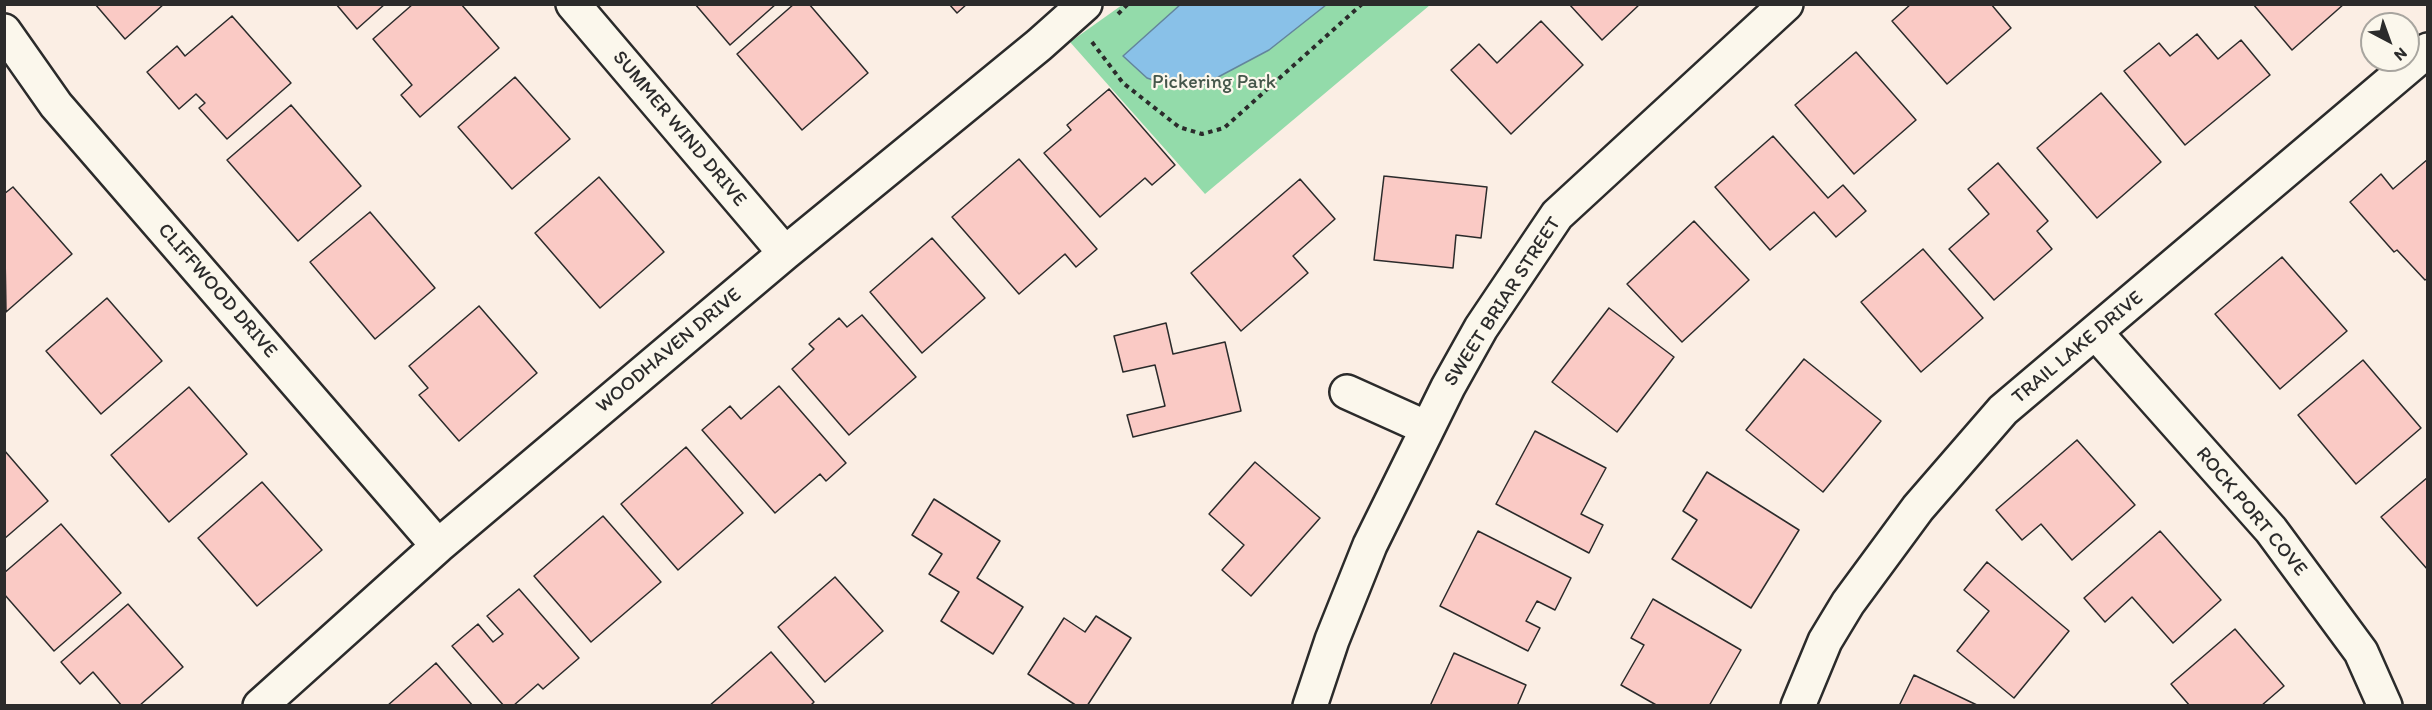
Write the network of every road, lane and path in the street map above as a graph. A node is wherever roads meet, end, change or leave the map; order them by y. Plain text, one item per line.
1 (573, 4) edge
2 (1085, 4) edge
3 (1362, 4) edge
4 (1786, 4) edge
5 (4, 30) edge
6 (1090, 40) dead end
7 (2427, 50) edge
8 (785, 253) junction
9 (2096, 333) junction
10 (1347, 392) dead end
11 (1428, 428) junction
12 (438, 546) junction
13 (260, 705) edge
14 (1310, 705) edge
15 (1798, 705) edge
16 (2385, 705) edge

1 - 8 street, SUMMER WIND DRIVE
2 - 8 street, WOODHAVEN DRIVE
3 - 6 path
4 - 11 street, SWEET BRIAR STREET
5 - 12 street, CLIFFWOOD DRIVE
7 - 9 street, TRAIL LAKE DRIVE
8 - 12 street, WOODHAVEN DRIVE
9 - 15 street, TRAIL LAKE DRIVE
9 - 16 street, ROCK PORT COVE
10 - 11 street
11 - 14 street, SWEET BRIAR STREET
12 - 13 street, WOODHAVEN DRIVE

